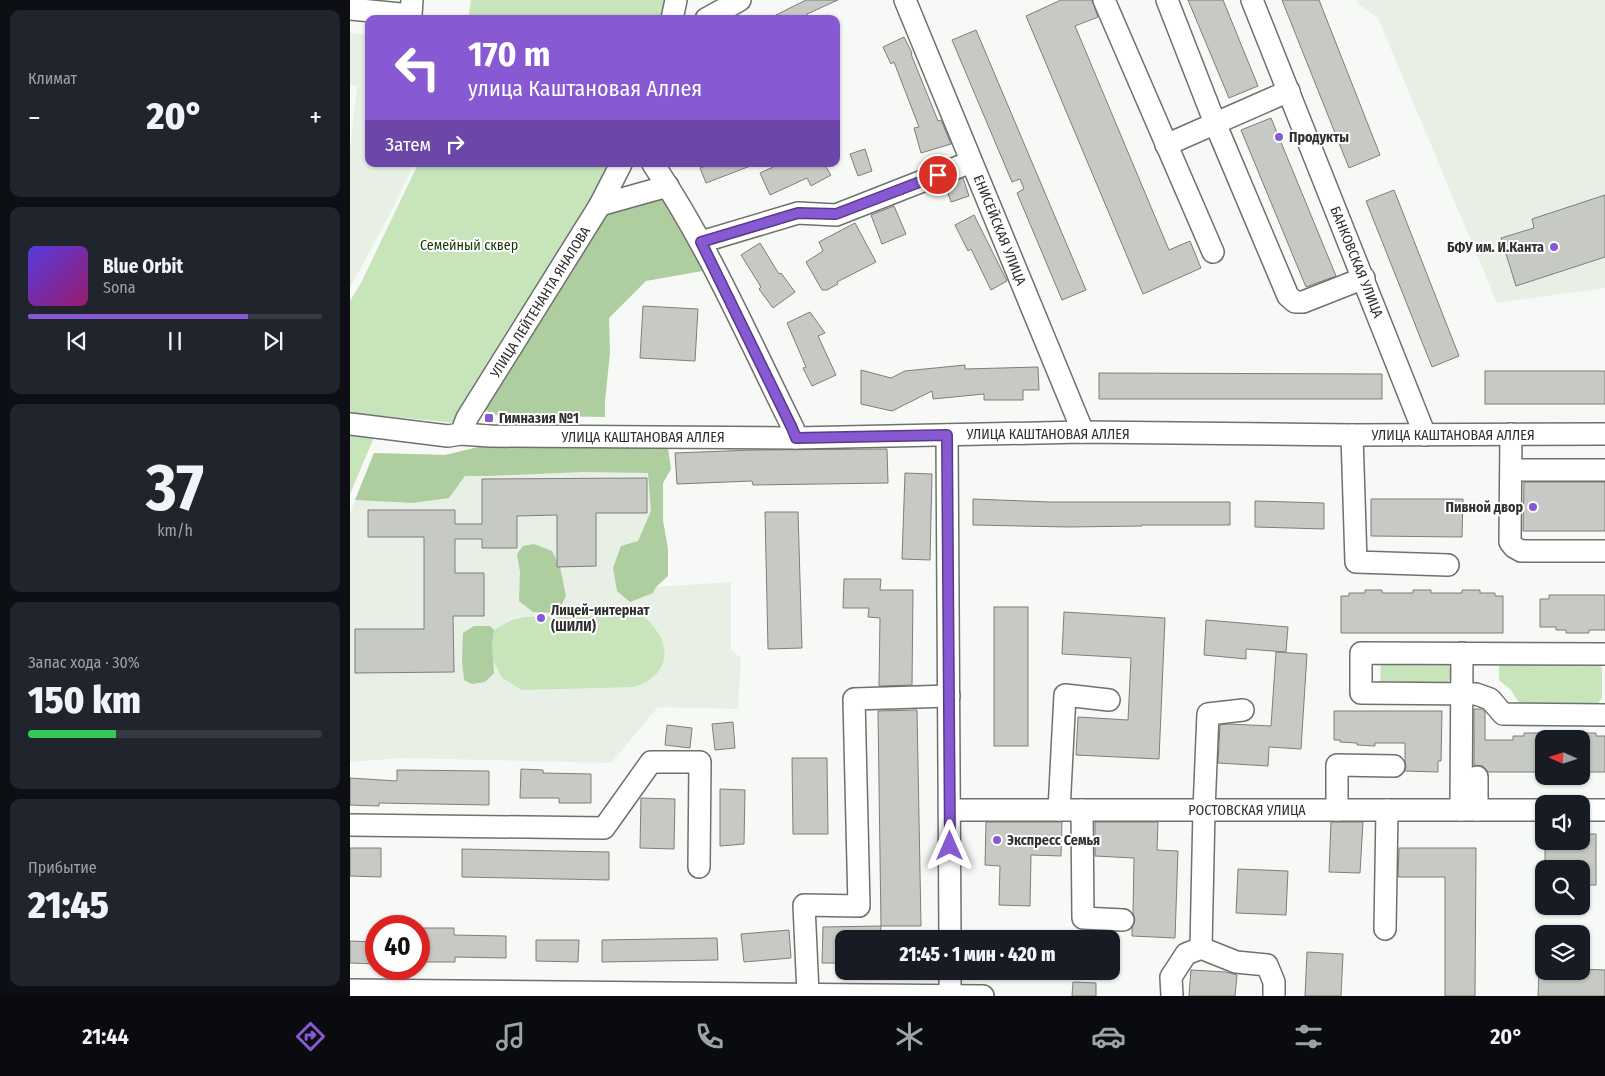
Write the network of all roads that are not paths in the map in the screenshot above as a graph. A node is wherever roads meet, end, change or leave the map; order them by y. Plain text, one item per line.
1 (412, 0) edge
2 (676, 0) edge
3 (740, 0) edge
4 (905, 0) edge
5 (1104, 0) edge
6 (1167, 0) edge
7 (1252, 0) edge
8 (350, 9) edge
9 (673, 15) edge
10 (713, 15) edge
11 (1289, 91) junction
12 (1215, 123) junction
13 (1166, 145) junction
14 (971, 162) junction
15 (619, 167) edge
16 (655, 167) edge
17 (668, 186) junction
18 (600, 205) junction
19 (701, 242) junction
20 (1213, 252) dead end
21 (1364, 278) junction
22 (350, 424) edge
23 (1083, 432) junction
24 (1511, 434) junction
25 (1605, 434) edge
26 (458, 435) junction
27 (947, 435) junction
28 (1425, 435) junction
29 (1352, 436) junction
30 (796, 438) junction
31 (1511, 470) junction
32 (1605, 470) edge
33 (1605, 552) edge
34 (1448, 565) dead end
35 (1462, 653) junction
36 (1605, 654) edge
37 (1461, 693) junction
38 (949, 696) junction
39 (1109, 700) dead end
40 (1243, 710) dead end
41 (1605, 715) edge
42 (1394, 766) dead end
43 (1477, 777) dead end
44 (950, 810) junction
45 (1059, 810) junction
46 (1082, 810) junction
47 (1204, 810) junction
48 (1337, 810) junction
49 (1387, 810) junction
50 (1469, 810) junction
51 (1535, 810) edge
52 (1590, 810) edge
53 (1605, 810) edge
54 (350, 825) edge
55 (699, 867) dead end
56 (1123, 920) dead end
57 (1384, 928) dead end
58 (950, 930) edge
59 (1201, 948) junction
60 (950, 980) edge
61 (350, 990) edge
62 (808, 994) junction
63 (950, 995) junction
64 (983, 996) edge
65 (1172, 996) edge
66 (1274, 996) edge

1 - 8 street
2 - 9 street
3 - 10 street
4 - 14 street, ЕНИСЕЙСКАЯ УЛИЦА
5 - 13 street
6 - 12 street
7 - 11 street, БАНКОВСКАЯ УЛИЦА
11 - 12 street
11 - 21 street, БАНКОВСКАЯ УЛИЦА
12 - 13 street
12 - 21 street
13 - 20 street
14 - 19 street
14 - 23 street, ЕНИСЕЙСКАЯ УЛИЦА
15 - 18 street, УЛИЦА ЛЕЙТЕНАНТА ЯНАЛОВА
16 - 17 street
17 - 18 street
17 - 19 street
18 - 26 street, УЛИЦА ЛЕЙТЕНАНТА ЯНАЛОВА
19 - 30 street
21 - 28 street, БАНКОВСКАЯ УЛИЦА
22 - 26 street, УЛИЦА КАШТАНОВАЯ АЛЛЕЯ
23 - 27 street, УЛИЦА КАШТАНОВАЯ АЛЛЕЯ
23 - 29 street, УЛИЦА КАШТАНОВАЯ АЛЛЕЯ
24 - 25 street, УЛИЦА КАШТАНОВАЯ АЛЛЕЯ
24 - 28 street, УЛИЦА КАШТАНОВАЯ АЛЛЕЯ
24 - 31 street
26 - 30 street, УЛИЦА КАШТАНОВАЯ АЛЛЕЯ
27 - 30 street, УЛИЦА КАШТАНОВАЯ АЛЛЕЯ
27 - 38 street
28 - 29 street, УЛИЦА КАШТАНОВАЯ АЛЛЕЯ
29 - 34 street
31 - 32 street
31 - 33 street
35 - 36 street
35 - 37 street
35 - 37 street
37 - 41 street
37 - 50 street
38 - 44 street
38 - 62 street
39 - 45 street
40 - 47 street
42 - 48 street
43 - 50 street
44 - 45 street, РОСТОВСКАЯ УЛИЦА
44 - 58 street
45 - 46 street, РОСТОВСКАЯ УЛИЦА
46 - 47 street, РОСТОВСКАЯ УЛИЦА
46 - 56 street
47 - 48 street, РОСТОВСКАЯ УЛИЦА
47 - 59 street
48 - 49 street, РОСТОВСКАЯ УЛИЦА
49 - 50 street, РОСТОВСКАЯ УЛИЦА
49 - 57 street
50 - 51 street, РОСТОВСКАЯ УЛИЦА
52 - 53 street
54 - 55 street
59 - 65 street
59 - 66 street
60 - 63 street
61 - 62 street
62 - 63 street
63 - 64 street

